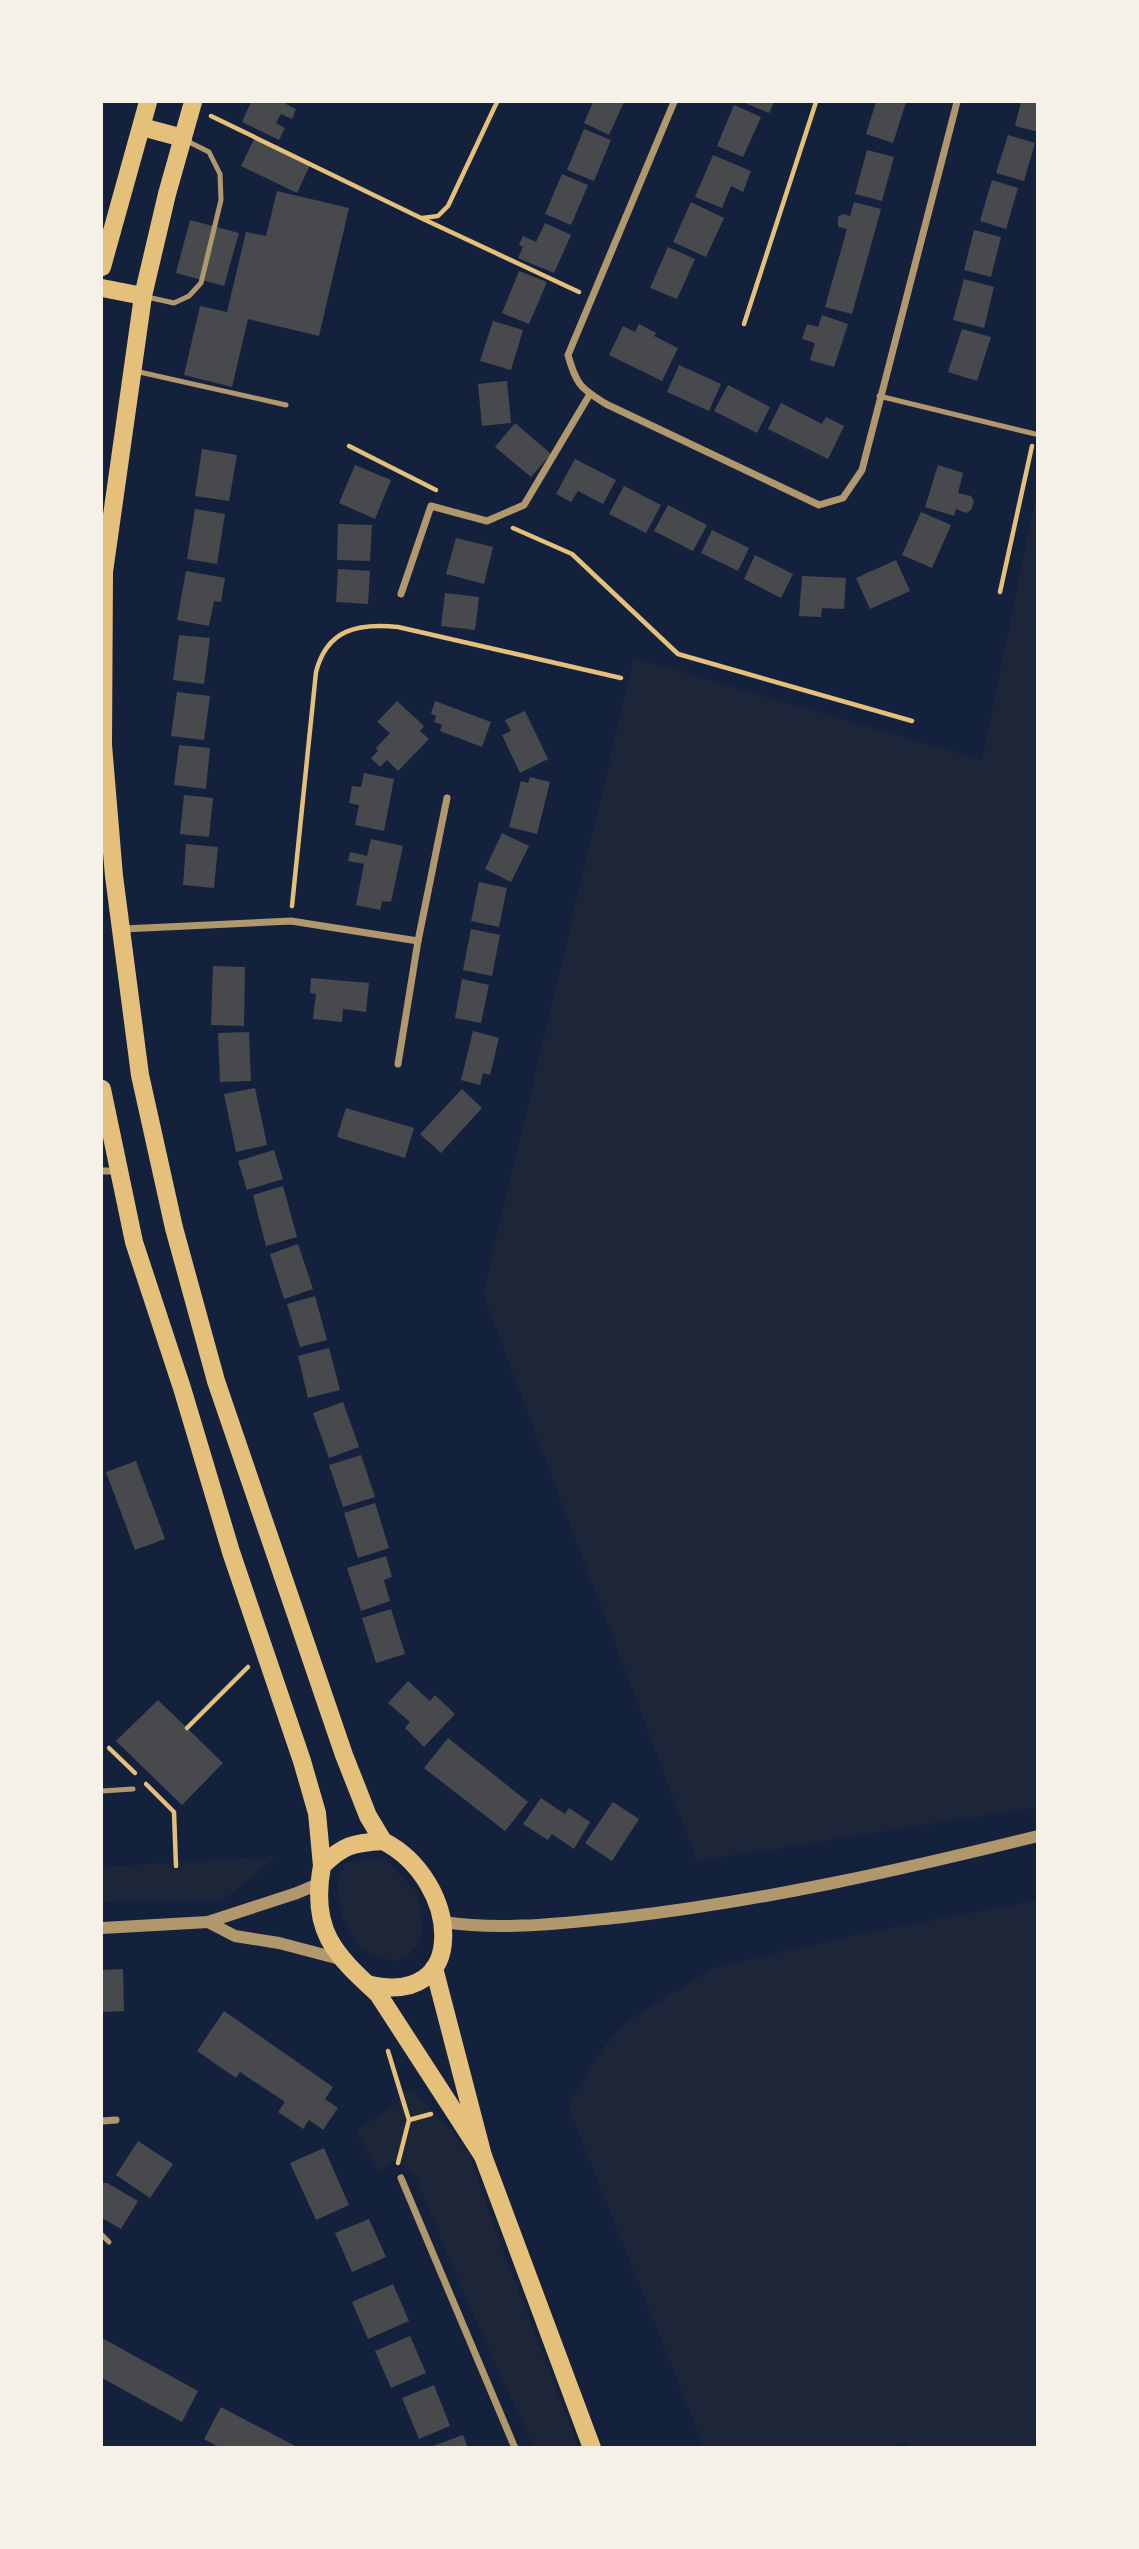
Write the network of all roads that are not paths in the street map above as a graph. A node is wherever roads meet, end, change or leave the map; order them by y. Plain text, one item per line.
1 (148, 102) edge
2 (674, 102) edge
3 (957, 102) edge
4 (192, 104) edge
5 (142, 127) junction
6 (183, 138) junction
7 (102, 267) edge
8 (102, 288) edge
9 (143, 296) junction
10 (132, 370) junction
11 (590, 394) junction
12 (879, 396) junction
13 (285, 405) dead end
14 (1035, 434) road end
15 (401, 594) dead end
16 (447, 798) dead end
17 (119, 929) junction
18 (418, 941) junction
19 (398, 1064) dead end
20 (102, 1089) edge
21 (110, 1171) edge
22 (133, 1789) dead end
23 (102, 1791) edge
24 (1038, 1836) edge
25 (383, 1840) junction
26 (320, 1875) junction
27 (208, 1922) junction
28 (443, 1922) junction
29 (102, 1928) edge
30 (340, 1959) junction
31 (434, 1968) junction
32 (366, 1984) junction
33 (116, 2120) dead end
34 (102, 2121) edge
35 (484, 2157) junction
36 (401, 2178) road end
37 (102, 2235) edge
38 (109, 2242) dead end
39 (515, 2448) edge
40 (593, 2448) edge

1 - 5 highway
2 - 11 street
3 - 12 street
4 - 6 highway
5 - 6 highway
5 - 7 highway
6 - 9 highway
6 - 9 lane
8 - 9 highway
9 - 10 highway
10 - 13 lane
10 - 17 highway
11 - 12 street
11 - 15 street
12 - 14 lane
16 - 18 street
17 - 18 street
17 - 25 highway
18 - 19 street
20 - 21 highway
21 - 26 highway
22 - 23 lane
24 - 28 street
25 - 26 highway
25 - 28 highway
26 - 27 street
26 - 30 highway
27 - 29 street
27 - 30 street
28 - 31 highway
30 - 32 highway
31 - 32 highway
31 - 35 highway
32 - 35 highway
33 - 34 street
35 - 40 highway
36 - 39 street
37 - 38 lane

